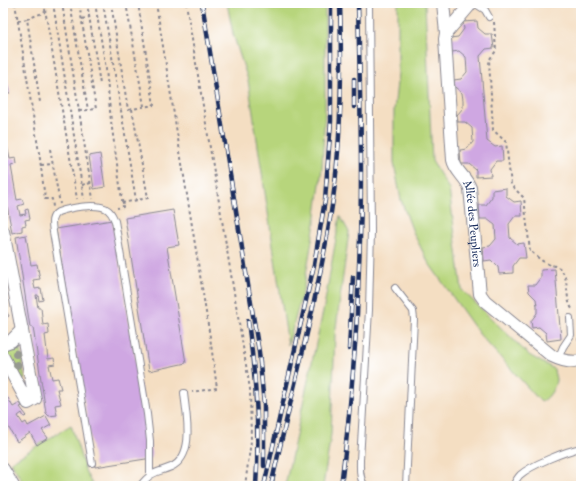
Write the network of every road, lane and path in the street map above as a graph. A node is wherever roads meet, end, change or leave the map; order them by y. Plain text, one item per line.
1 (15, 3) edge
2 (44, 3) edge
3 (53, 3) edge
4 (62, 3) edge
5 (70, 3) edge
6 (79, 3) edge
7 (87, 3) edge
8 (95, 3) edge
9 (103, 3) edge
10 (111, 3) edge
11 (126, 3) edge
12 (138, 3) edge
13 (156, 3) edge
14 (186, 3) edge
15 (369, 3) edge
16 (443, 3) edge
17 (470, 3) edge
18 (474, 3) edge
19 (45, 12) junction
20 (90, 17) junction
21 (27, 19) junction
22 (82, 19) junction
23 (492, 20) joint
24 (18, 21) junction
25 (446, 33) junction
26 (100, 84) dead end
27 (40, 102) dead end
28 (144, 107) junction
29 (132, 109) junction
30 (88, 110) junction
31 (78, 111) junction
32 (50, 149) dead end
33 (53, 164) junction
34 (41, 165) junction
35 (91, 183) junction
36 (82, 185) junction
37 (136, 200) junction
38 (122, 203) junction
39 (93, 206) junction
40 (85, 207) junction
41 (123, 207) dead end
42 (78, 208) junction
43 (61, 211) junction
44 (54, 215) junction
45 (3, 231) edge
46 (395, 288) dead end
47 (573, 316) joint
48 (22, 330) junction
49 (578, 335) dead end
50 (3, 344) edge
51 (3, 357) edge
52 (581, 357) edge
53 (558, 359) junction
54 (184, 393) joint
55 (581, 448) edge
56 (92, 463) dead end
57 (3, 469) edge
58 (150, 475) junction
59 (518, 476) junction
60 (13, 486) edge
61 (140, 486) edge
62 (245, 486) edge
63 (365, 486) edge
64 (406, 486) edge
65 (507, 486) edge
66 (513, 486) edge

1 - 24 path
2 - 19 path
3 - 36 path
4 - 31 path
5 - 30 path
6 - 22 path
7 - 20 path
8 - 38 path
9 - 37 path
10 - 29 path
11 - 28 path
12 - 28 path
13 - 54 path
14 - 62 path
15 - 63 lane
16 - 25 street, Allée des Peupliers
17 - 25 street
18 - 23 lane
19 - 21 path
19 - 42 path
20 - 22 path
20 - 26 path
21 - 24 path
21 - 27 path
22 - 30 path
23 - 47 path
24 - 34 path
25 - 53 street, Allée des Peupliers
28 - 29 path
29 - 37 path
30 - 31 path
31 - 35 path
32 - 33 path
33 - 34 path
33 - 43 path
34 - 44 path
35 - 36 path
35 - 39 path
36 - 40 path
37 - 38 path
38 - 41 path
39 - 40 lane
39 - 58 lane
40 - 42 lane
42 - 43 lane
43 - 44 lane
44 - 56 lane
45 - 48 street
46 - 64 lane
47 - 53 lane
48 - 50 street
48 - 51 street
49 - 52 path
52 - 53 street, Allée des Peupliers
54 - 58 lane
55 - 59 lane
57 - 60 street
58 - 61 lane
59 - 65 lane
59 - 66 lane

